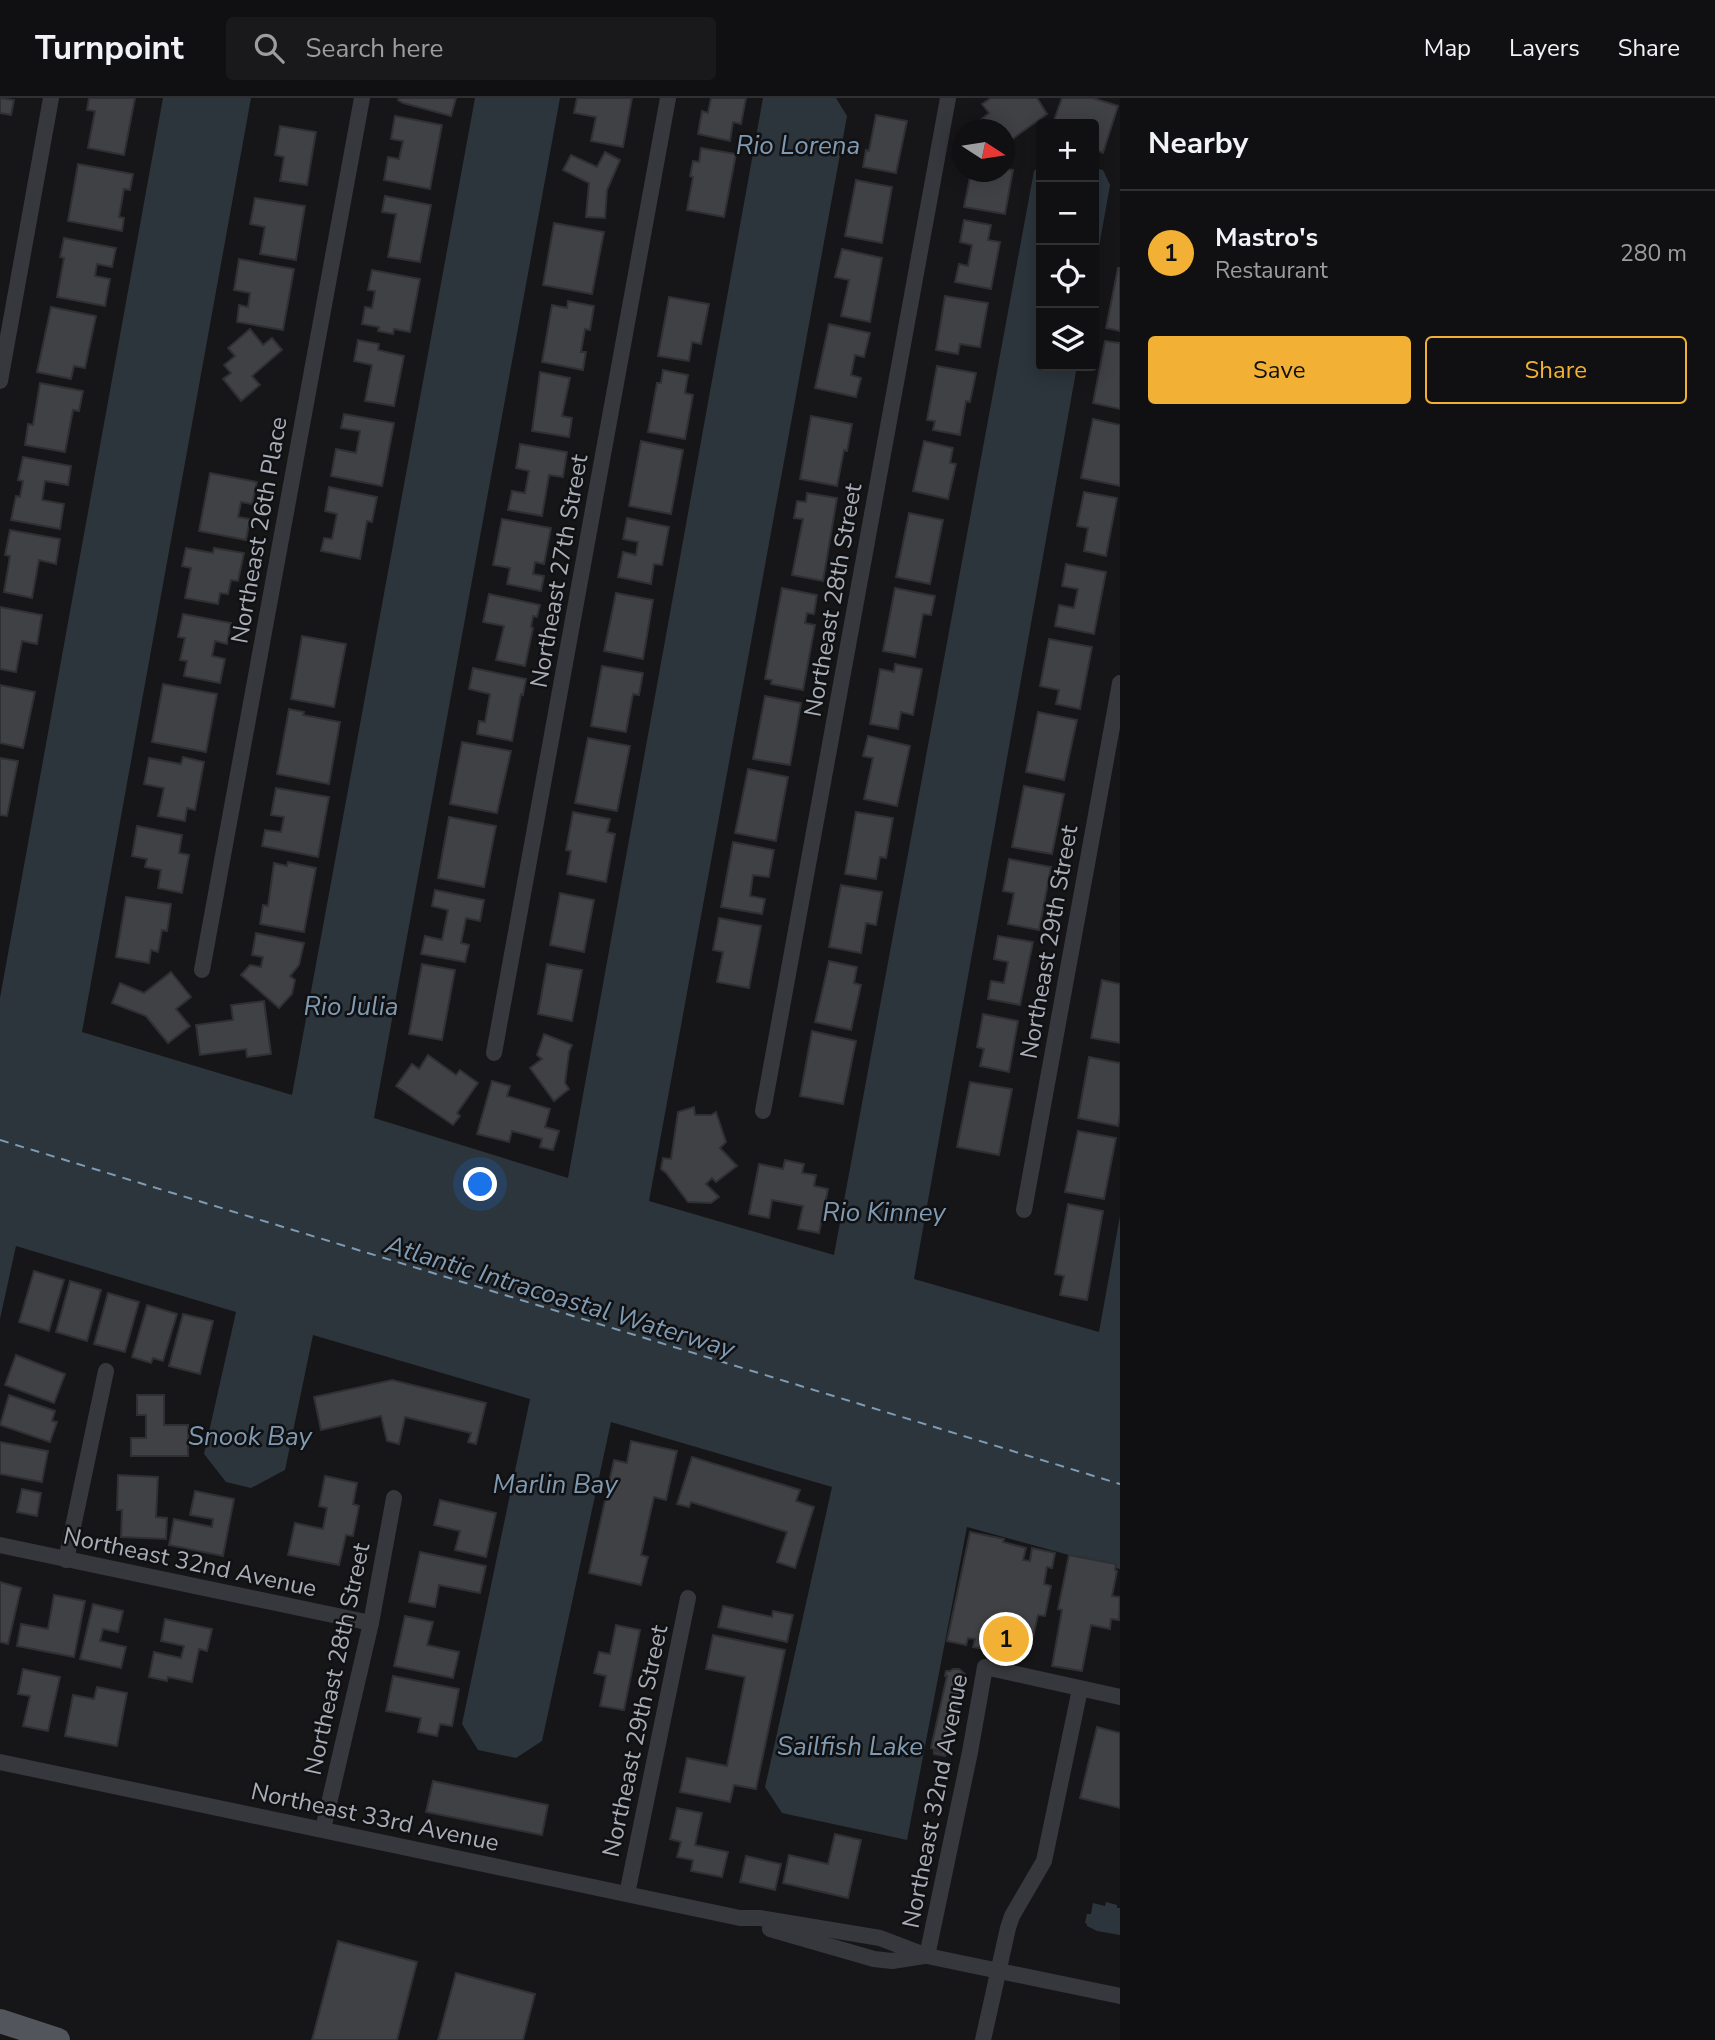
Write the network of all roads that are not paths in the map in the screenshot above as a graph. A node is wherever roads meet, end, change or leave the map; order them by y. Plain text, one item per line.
1 (51, 98) edge
2 (362, 98) edge
3 (668, 98) edge
4 (948, 98) edge
5 (0, 381) edge
6 (1120, 683) edge
7 (202, 970) dead end
8 (494, 1053) dead end
9 (763, 1111) dead end
10 (1024, 1210) dead end
11 (106, 1371) dead end
12 (394, 1497) dead end
13 (0, 1545) edge
14 (66, 1560) junction
15 (688, 1598) dead end
16 (371, 1623) junction
17 (1080, 1689) junction
18 (1120, 1697) edge
19 (0, 1762) edge
20 (323, 1829) junction
21 (627, 1894) junction
22 (927, 1956) junction
23 (998, 1971) junction
24 (1120, 1996) edge
25 (0, 2021) edge
26 (58, 2040) edge
27 (984, 2040) edge

1 - 5 street
2 - 7 street, Northeast 26th Place
3 - 8 street, Northeast 27th Street
4 - 9 street, Northeast 28th Street
6 - 10 street, Northeast 29th Street
11 - 14 street
12 - 16 street, Northeast 28th Street
13 - 14 street, Northeast 32nd Avenue
14 - 16 street, Northeast 32nd Avenue
15 - 21 street, Northeast 29th Street
16 - 20 street, Northeast 28th Street
17 - 18 street, Northeast 32nd Avenue
17 - 22 street, Northeast 32nd Avenue
17 - 23 street
19 - 20 street, Northeast 33rd Avenue
20 - 21 street, Northeast 33rd Avenue
21 - 22 street, Northeast 33rd Avenue
22 - 23 street, Northeast 33rd Avenue
23 - 24 street, Northeast 33rd Avenue
23 - 27 street
25 - 26 main road

